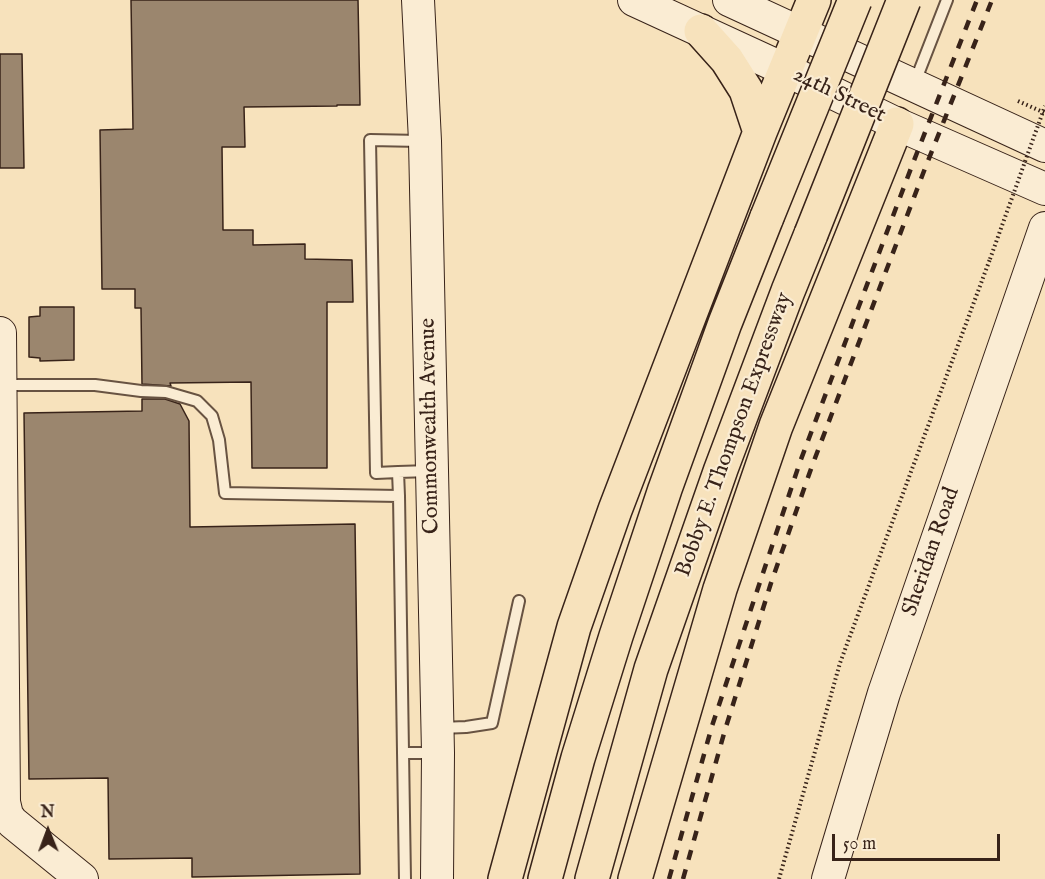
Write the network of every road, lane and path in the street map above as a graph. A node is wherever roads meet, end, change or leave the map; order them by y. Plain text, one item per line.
1 (418, 0) edge
2 (634, 0) edge
3 (729, 0) edge
4 (814, 0) edge
5 (855, 0) edge
6 (904, 0) edge
7 (947, 0) edge
8 (701, 31) junction
9 (801, 34) junction
10 (786, 70) junction
11 (913, 85) junction
12 (1045, 106) edge
13 (897, 124) junction
14 (760, 132) junction
15 (425, 141) junction
16 (1045, 146) edge
17 (1045, 189) edge
18 (1045, 228) edge
19 (0, 333) edge
20 (0, 348) edge
21 (1, 385) edge
22 (0, 419) edge
23 (432, 471) junction
24 (398, 472) junction
25 (399, 496) junction
26 (1, 528) edge
27 (519, 601) dead end
28 (437, 741) junction
29 (403, 753) junction
30 (437, 865) edge
31 (71, 870) edge
32 (405, 879) edge
33 (505, 879) edge
34 (545, 879) edge
35 (592, 879) edge
36 (634, 879) edge
37 (779, 879) edge
38 (828, 879) edge

1 - 15 street, Commonwealth Avenue
2 - 8 street, 24th Street
3 - 9 street, 24th Street
4 - 9 highway
5 - 34 highway, Bobby E. Thompson Expressway, bridge
6 - 35 highway, Bobby E. Thompson Expressway, bridge
7 - 11 lane
8 - 10 street, 24th Street
8 - 14 highway
9 - 10 highway
9 - 11 street, 24th Street
10 - 13 street, 24th Street
10 - 14 highway
11 - 16 street, 24th Street
12 - 37 path, bridge
13 - 17 street, 24th Street
13 - 36 highway
14 - 33 highway
15 - 23 street, Commonwealth Avenue
15 - 24 lane
18 - 38 street, Sheridan Road
19 - 20 street
20 - 21 street
21 - 22 street
21 - 25 lane
22 - 26 street
23 - 24 lane
23 - 28 street, Commonwealth Avenue
24 - 25 lane
25 - 29 lane
26 - 31 street
27 - 28 lane
28 - 29 lane
28 - 30 street, Commonwealth Avenue
29 - 32 lane

